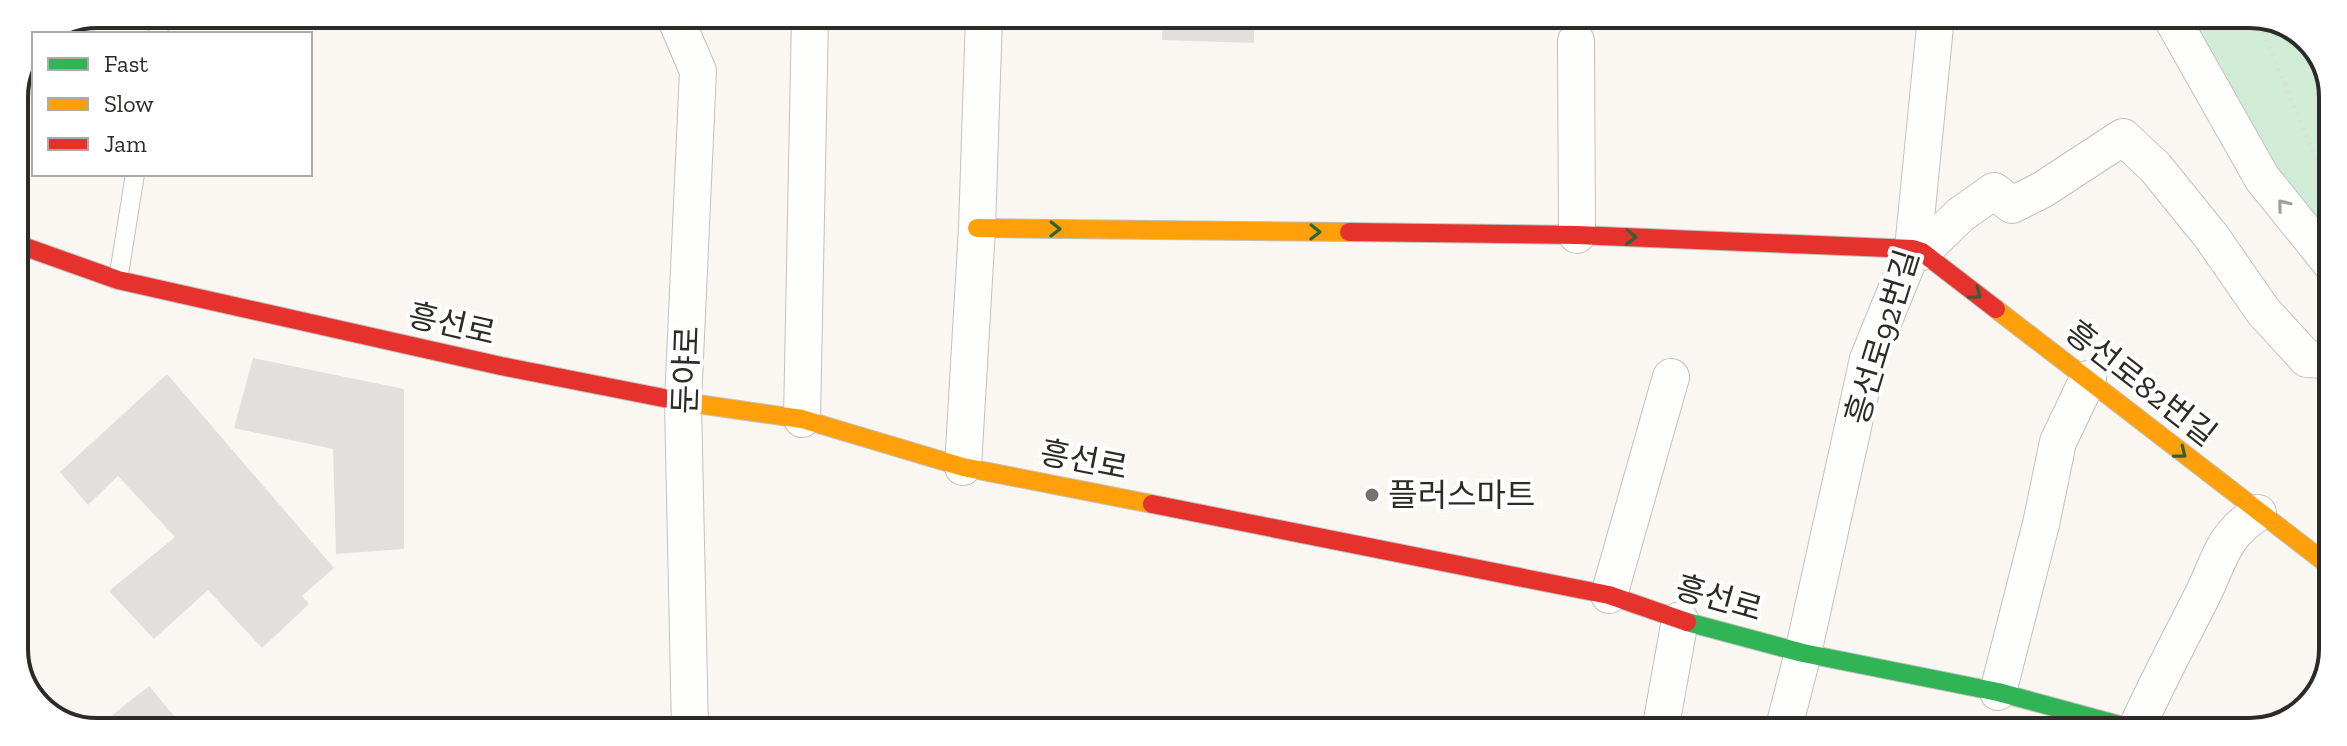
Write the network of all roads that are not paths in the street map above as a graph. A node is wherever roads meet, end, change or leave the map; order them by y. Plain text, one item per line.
1 (680, 28) edge
2 (810, 28) edge
3 (984, 28) edge
4 (1935, 28) edge
5 (2177, 28) edge
6 (1576, 41) dead end
7 (135, 176) edge
8 (977, 228) junction
9 (1577, 235) junction
10 (28, 248) edge
11 (2319, 249) edge
12 (1917, 250) junction
13 (118, 280) junction
14 (2319, 360) edge
15 (1671, 377) dead end
16 (2088, 379) junction
17 (683, 402) junction
18 (802, 419) junction
19 (963, 467) junction
20 (2258, 513) junction
21 (2319, 558) edge
22 (1609, 595) junction
23 (1680, 620) junction
24 (1803, 653) junction
25 (1998, 692) junction
26 (690, 718) edge
27 (1662, 718) edge
28 (1786, 718) edge
29 (2093, 718) edge
30 (2145, 718) edge

1 - 17 street, 둔야로
2 - 18 street
3 - 8 street
4 - 12 street, 흥선로92번길
11 -> 5 street
6 - 9 street
7 - 13 lane
8 -> 9 street
8 - 19 street
9 -> 12 street
10 - 13 street, 흥선로
12 - 14 street
12 -> 16 street, 흥선로82번길
12 - 24 street, 흥선로92번길
13 - 17 street, 흥선로
15 - 22 street
16 -> 20 street, 흥선로82번길
16 - 25 street
17 - 18 street, 흥선로
17 - 26 street, 둔야로
18 - 19 street, 흥선로
19 - 22 street, 흥선로
20 - 21 street, 흥선로82번길
20 - 30 street
22 - 23 street, 흥선로
23 - 24 street, 흥선로
23 - 27 street
24 - 25 street, 흥선로
24 - 28 street, 흥선로92번길
25 - 29 street, 흥선로

